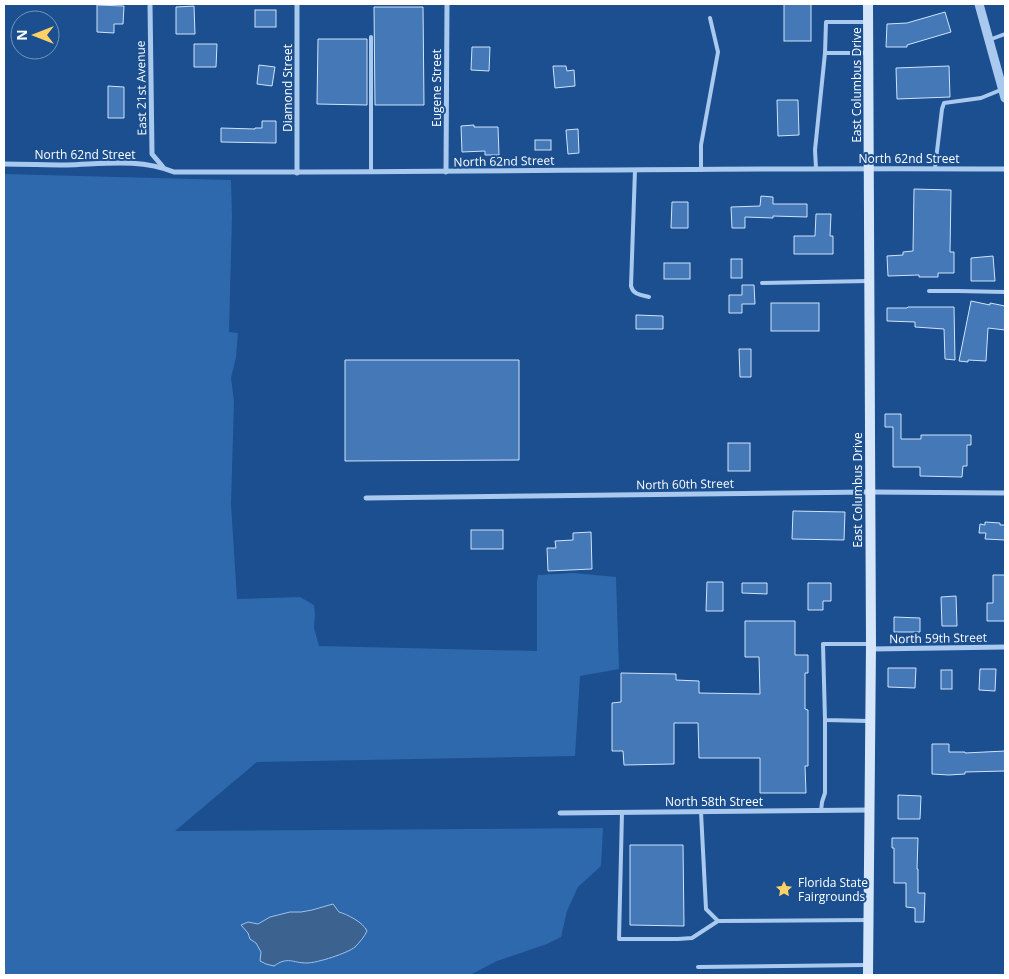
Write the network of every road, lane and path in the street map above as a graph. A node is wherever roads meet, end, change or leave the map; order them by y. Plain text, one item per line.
1 (150, 4) edge
2 (297, 4) edge
3 (447, 4) edge
4 (868, 4) edge
5 (979, 4) edge
6 (710, 18) dead end
7 (868, 22) junction
8 (1005, 34) edge
9 (371, 37) dead end
10 (989, 40) junction
11 (825, 53) junction
12 (868, 53) junction
13 (1004, 93) edge
14 (4, 164) edge
15 (163, 168) junction
16 (816, 168) junction
17 (869, 168) junction
18 (935, 168) junction
19 (1005, 169) edge
20 (635, 170) junction
21 (701, 170) junction
22 (297, 172) junction
23 (370, 172) junction
24 (446, 172) junction
25 (869, 280) junction
26 (762, 283) dead end
27 (929, 291) dead end
28 (1005, 292) edge
29 (649, 297) dead end
30 (869, 492) junction
31 (1005, 493) edge
32 (366, 498) dead end
33 (871, 646) junction
34 (1005, 647) edge
35 (825, 720) junction
36 (870, 721) junction
37 (821, 810) junction
38 (869, 810) junction
39 (622, 812) junction
40 (702, 812) junction
41 (560, 813) dead end
42 (868, 920) junction
43 (718, 921) junction
44 (698, 967) dead end
45 (868, 970) edge

1 - 15 street, East 21st Avenue
2 - 22 street, Diamond Street
3 - 24 street, Eugene Street
4 - 7 main road, East Columbus Drive
5 - 10 street
6 - 21 lane
7 - 11 lane
7 - 12 main road, East Columbus Drive
8 - 10 lane
9 - 23 lane
10 - 13 street
11 - 12 lane
11 - 16 lane
12 - 17 main road, East Columbus Drive
13 - 18 lane
14 - 15 street, North 62nd Street
15 - 22 street, North 62nd Street
16 - 17 street, North 62nd Street
16 - 21 street, North 62nd Street
17 - 18 street, North 62nd Street
17 - 25 main road, East Columbus Drive
18 - 19 street, North 62nd Street
20 - 21 street, North 62nd Street
20 - 24 street, North 62nd Street
20 - 29 lane
22 - 23 street, North 62nd Street
23 - 24 street, North 62nd Street
25 - 26 lane
25 - 30 main road, East Columbus Drive
27 - 28 lane
30 - 31 street, North 60th Street
30 - 32 street, North 60th Street
30 - 33 main road, East Columbus Drive
33 - 34 street, North 59th Street
33 - 35 lane
33 - 36 main road, East Columbus Drive
35 - 36 lane
35 - 37 lane
36 - 38 main road, East Columbus Drive
37 - 38 street, North 58th Street
37 - 40 street, North 58th Street
38 - 42 main road, East Columbus Drive
39 - 40 street, North 58th Street
39 - 41 street, North 58th Street
39 - 43 lane
40 - 43 lane
42 - 43 lane
42 - 45 main road, East Columbus Drive
44 - 45 lane

